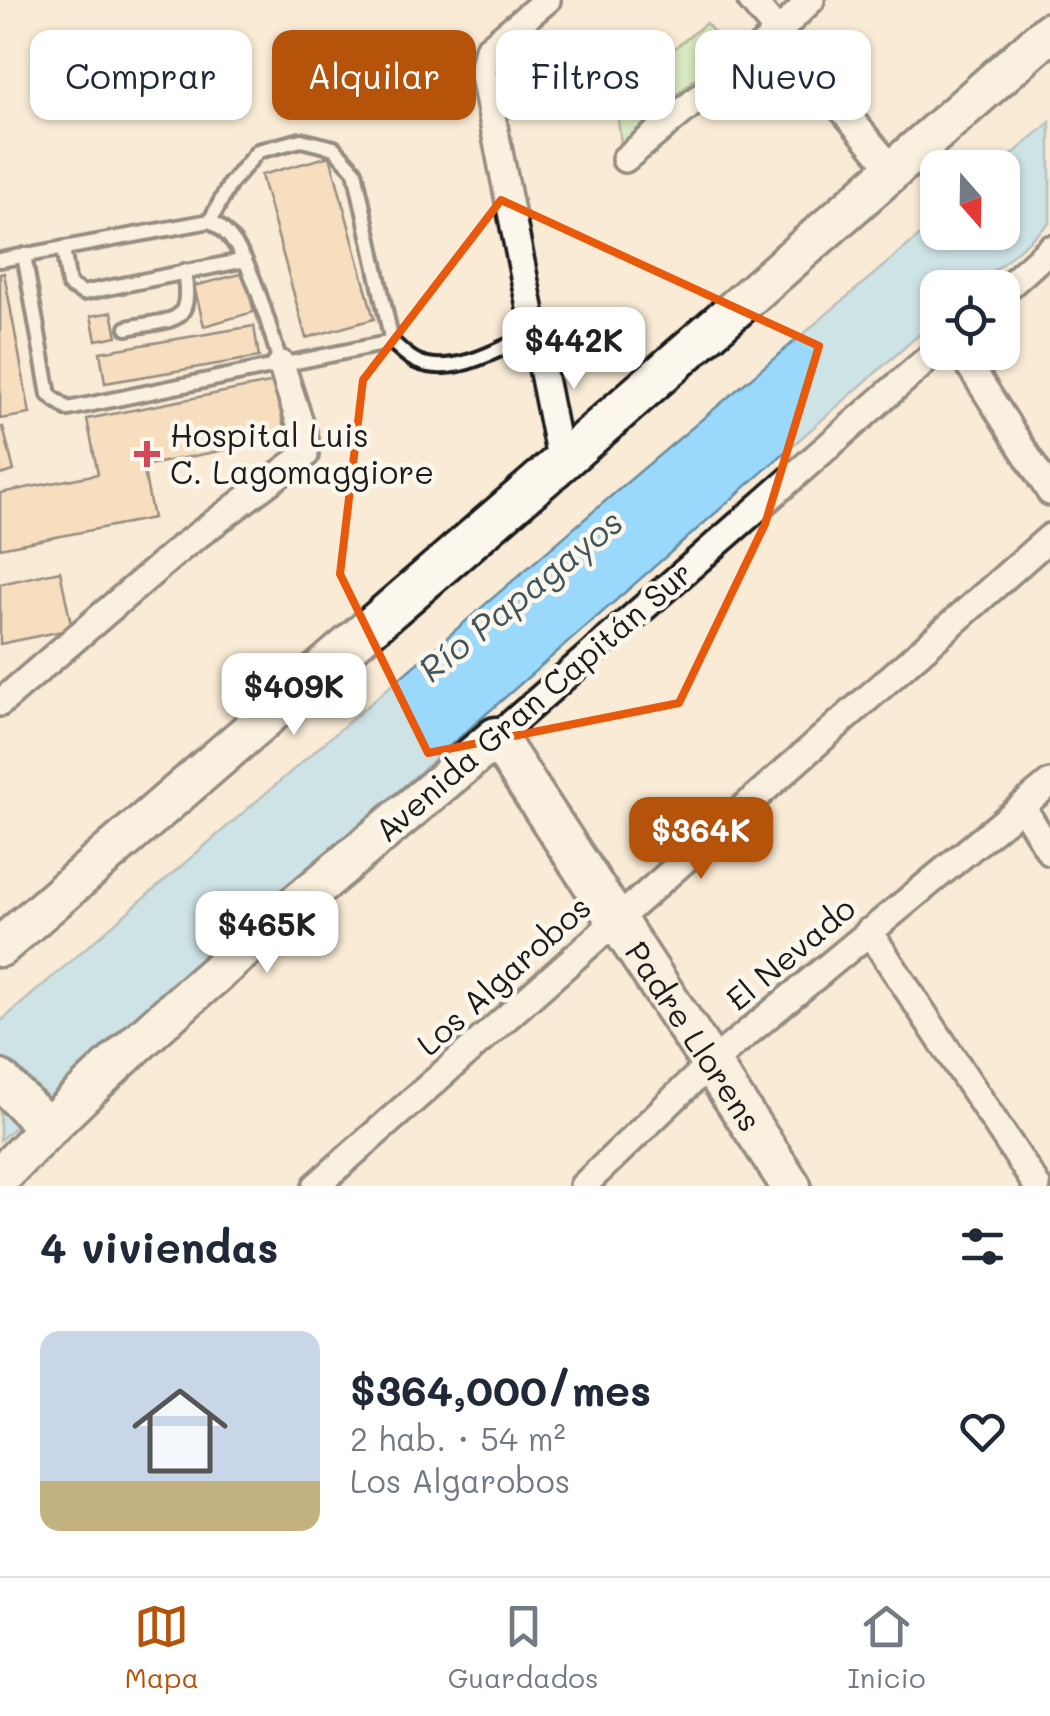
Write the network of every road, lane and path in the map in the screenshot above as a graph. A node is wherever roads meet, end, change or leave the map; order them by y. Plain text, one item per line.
1 (548, 0) edge
2 (751, 0) edge
3 (811, 0) edge
4 (774, 30) edge
5 (781, 30) edge
6 (1050, 32) edge
7 (695, 101) edge
8 (850, 120) edge
9 (625, 158) dead end
10 (892, 170) junction
11 (210, 220) junction
12 (63, 248) junction
13 (1050, 249) edge
14 (24, 255) junction
15 (0, 260) edge
16 (245, 260) junction
17 (184, 271) junction
18 (1020, 276) edge
19 (127, 328) dead end
20 (534, 333) junction
21 (392, 342) junction
22 (280, 364) junction
23 (920, 366) edge
24 (972, 370) edge
25 (561, 463) junction
26 (1050, 492) edge
27 (1050, 537) edge
28 (0, 703) edge
29 (496, 737) junction
30 (1050, 783) edge
31 (1022, 806) junction
32 (1050, 852) edge
33 (617, 919) junction
34 (870, 931) junction
35 (0, 947) edge
36 (711, 1063) junction
37 (0, 1080) edge
38 (47, 1127) junction
39 (0, 1177) edge
40 (316, 1186) edge
41 (583, 1186) edge
42 (791, 1186) edge
43 (1036, 1186) edge

1 - 20 street
2 - 4 street
3 - 5 street
6 - 10 street
7 - 9 street
8 - 10 street
10 - 25 street
11 - 12 lane
11 - 16 lane
11 - 21 lane
12 - 14 lane
12 - 17 lane
13 - 18 street
14 - 15 lane
14 - 22 lane
16 - 17 lane
16 - 22 lane
17 - 19 lane
20 - 21 lane
20 - 25 street
21 - 22 lane
22 - 28 street
23 - 29 street, Avenida Gran Capitán Sur
24 - 26 street
25 - 35 street
27 - 33 street, Los Algarobos
29 - 33 street, Padre Llorens
29 - 38 street, Avenida Gran Capitán Sur
30 - 31 street, El Nevado
31 - 32 street
31 - 34 street, El Nevado
33 - 36 street, Padre Llorens
33 - 40 street, Los Algarobos
34 - 36 street, El Nevado
34 - 43 street
36 - 41 street, El Nevado
36 - 42 street, Padre Llorens
37 - 38 street
38 - 39 street, Avenida Gran Capitán Sur

